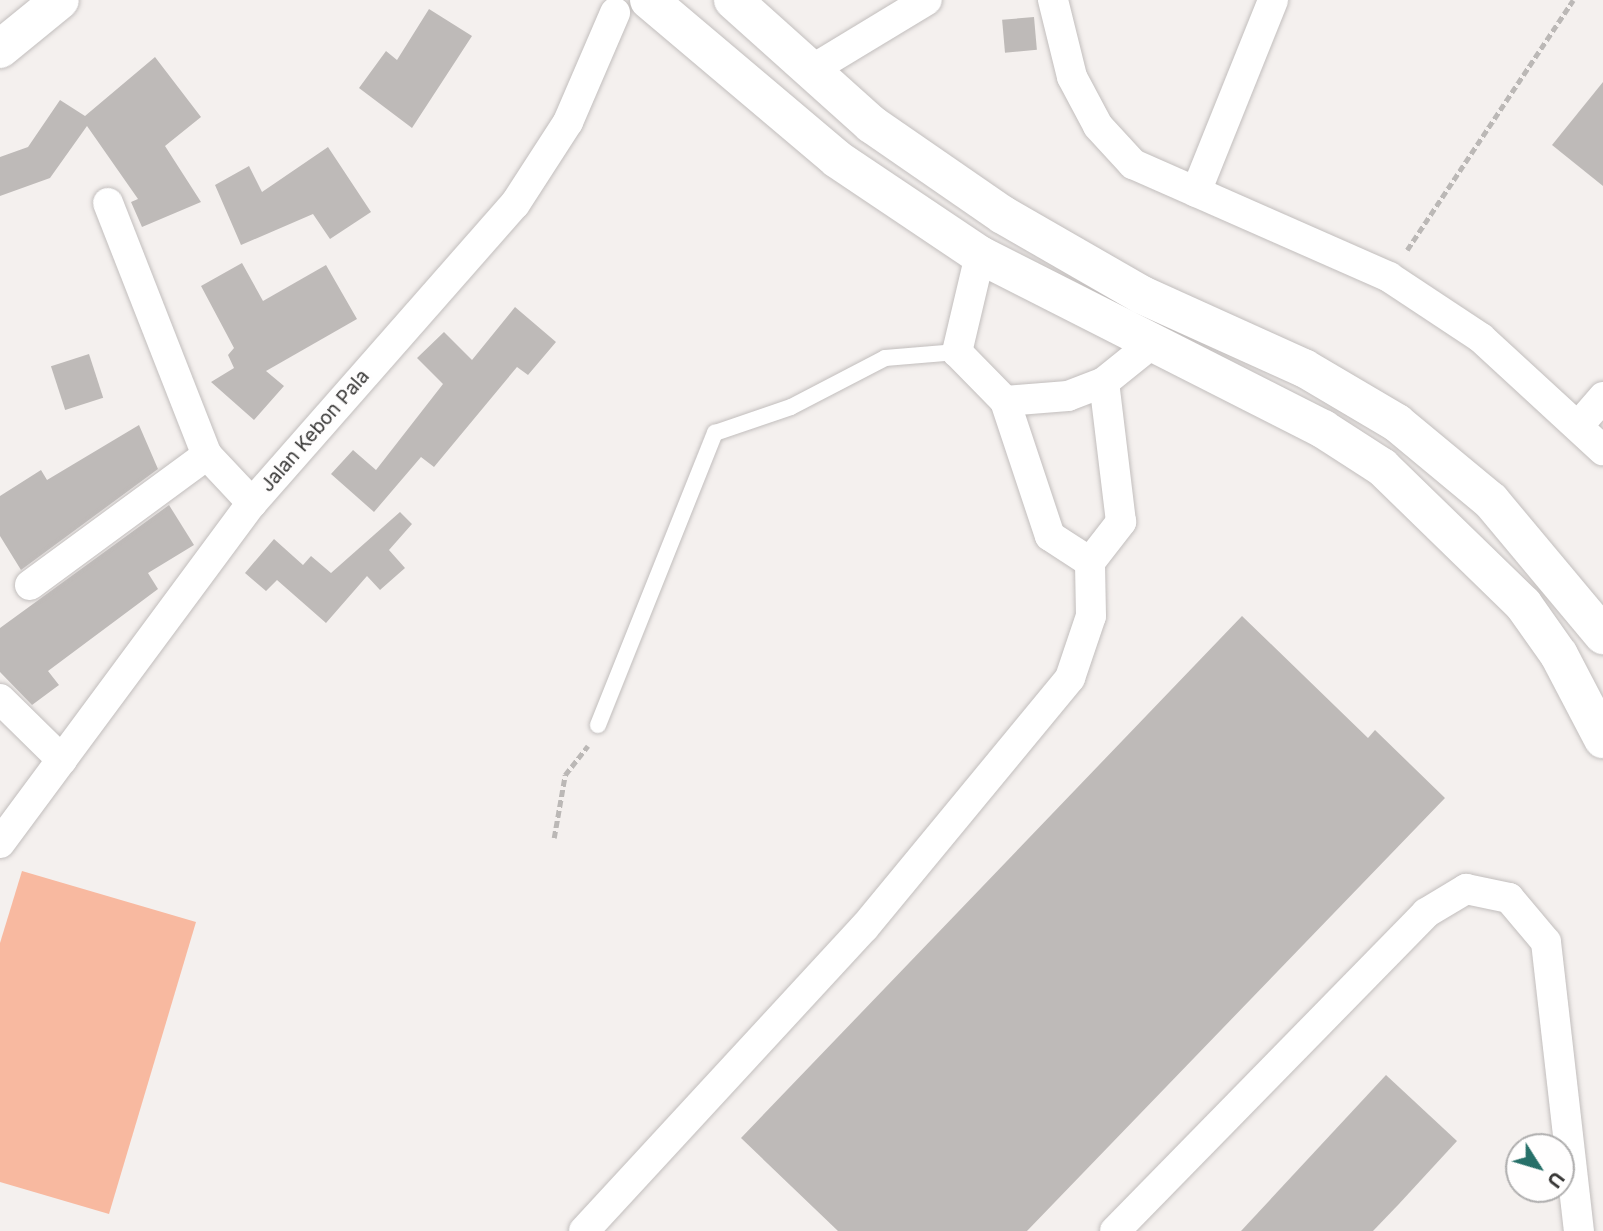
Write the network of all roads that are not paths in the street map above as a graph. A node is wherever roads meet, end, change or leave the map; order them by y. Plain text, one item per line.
1 (60, 0) edge
2 (733, 0) edge
3 (927, 0) edge
4 (1054, 0) edge
5 (1273, 0) edge
6 (632, 7) edge
7 (0, 49) edge
8 (813, 69) junction
9 (1196, 192) junction
10 (108, 203) dead end
11 (980, 256) junction
12 (1150, 345) junction
13 (957, 352) junction
14 (1104, 382) junction
15 (1603, 397) edge
16 (1004, 401) junction
17 (1579, 425) junction
18 (1603, 450) edge
19 (207, 455) junction
20 (252, 503) junction
21 (1090, 562) junction
22 (30, 586) dead end
23 (1603, 635) edge
24 (0, 699) edge
25 (597, 733) road end
26 (1603, 739) edge
27 (62, 760) junction
28 (0, 843) edge
29 (584, 1231) edge
30 (1115, 1231) edge
31 (1579, 1231) edge

1 - 7 street
2 - 8 street
3 - 8 street
4 - 9 street
5 - 9 street
6 - 11 street
6 - 20 street, Jalan Kebon Pala
8 - 23 street
9 - 17 street
10 - 19 street
11 - 12 street
11 - 13 street
12 - 14 street
12 - 26 street
13 - 16 street
13 - 25 lane
14 - 16 street
14 - 21 street
15 - 17 street
16 - 21 street
17 - 18 street
19 - 20 street
19 - 22 street
20 - 27 street, Jalan Kebon Pala
21 - 29 street
24 - 27 street
27 - 28 street, Jalan Kebon Pala
30 - 31 street

